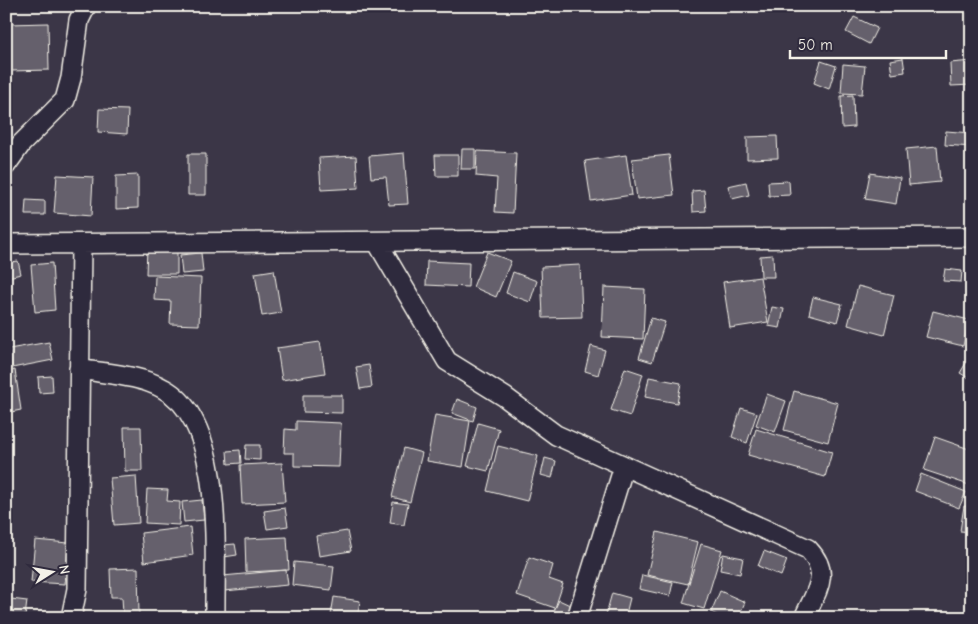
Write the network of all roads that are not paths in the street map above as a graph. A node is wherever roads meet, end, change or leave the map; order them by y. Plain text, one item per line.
1 (86, 6) edge
2 (7, 164) edge
3 (972, 237) edge
4 (377, 242) junction
5 (6, 244) edge
6 (80, 244) junction
7 (79, 369) junction
8 (624, 466) junction
9 (71, 618) edge
10 (214, 618) edge
11 (577, 618) edge
12 (804, 618) edge

1 - 2 street
3 - 4 street
4 - 6 street
4 - 8 street
5 - 6 street
6 - 7 street
7 - 9 street
7 - 10 street
8 - 11 street
8 - 12 street

